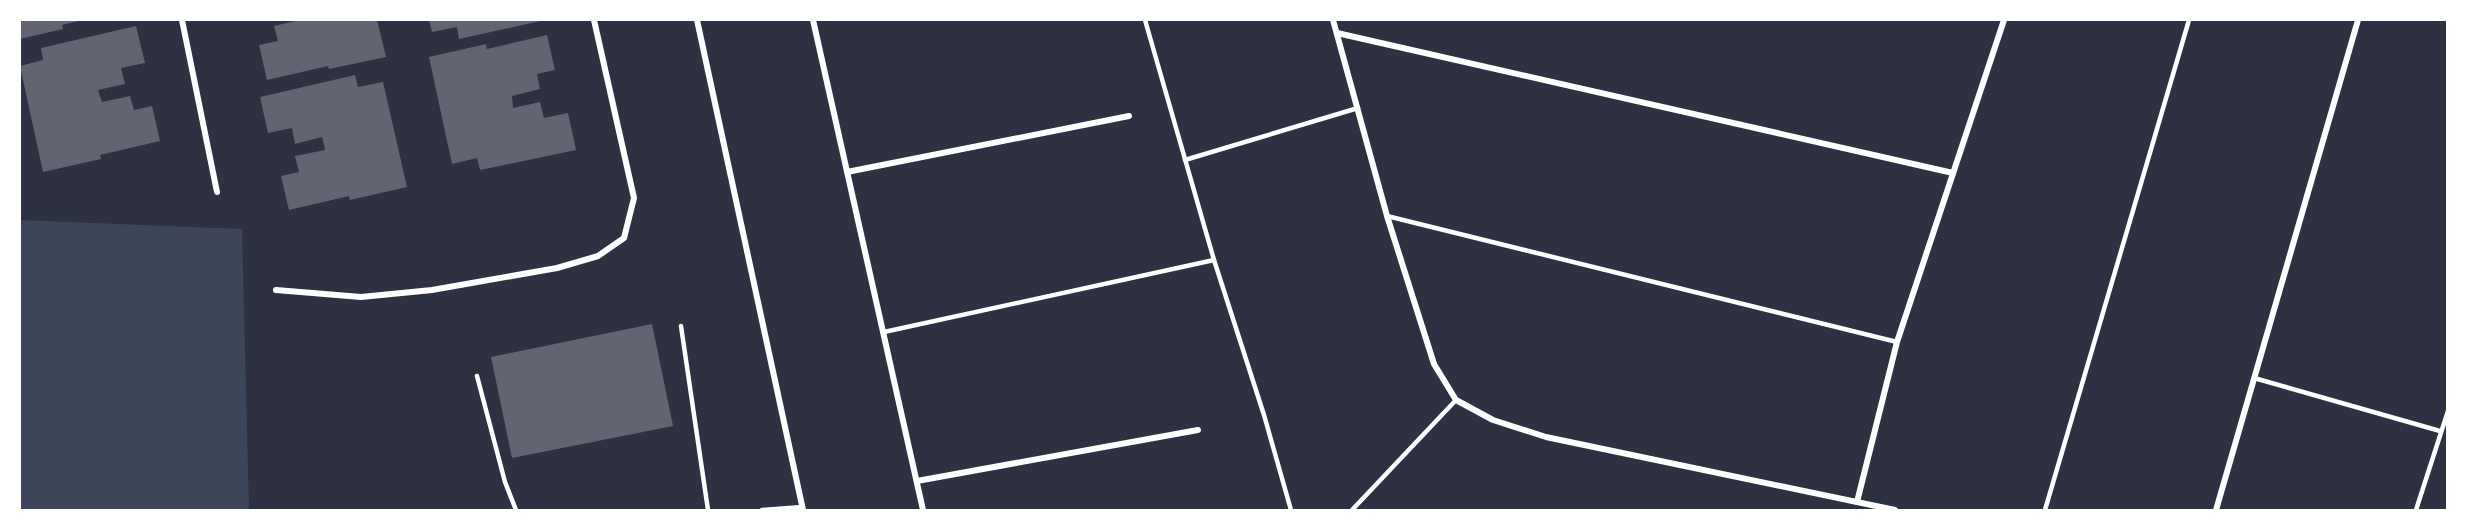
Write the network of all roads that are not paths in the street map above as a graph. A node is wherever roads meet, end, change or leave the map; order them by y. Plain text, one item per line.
1 (182, 20) edge
2 (594, 20) edge
3 (697, 20) edge
4 (813, 20) edge
5 (1144, 20) edge
6 (1333, 20) edge
7 (2004, 20) edge
8 (2189, 20) edge
9 (2358, 20) edge
10 (1337, 33) junction
11 (1358, 108) junction
12 (1129, 116) dead end
13 (1185, 160) junction
14 (847, 172) junction
15 (1953, 173) junction
16 (217, 192) dead end
17 (1387, 216) junction
18 (1214, 260) junction
19 (276, 290) dead end
20 (681, 326) dead end
21 (884, 332) junction
22 (1897, 342) junction
23 (477, 376) dead end
24 (2254, 378) junction
25 (1456, 400) junction
26 (2448, 411) edge
27 (1198, 430) dead end
28 (2440, 431) junction
29 (916, 481) junction
30 (1857, 502) junction
31 (803, 509) edge
32 (516, 510) edge
33 (708, 510) edge
34 (762, 510) edge
35 (923, 510) edge
36 (1291, 510) edge
37 (1352, 510) edge
38 (1855, 510) edge
39 (1895, 510) edge
40 (2045, 510) edge
41 (2216, 510) edge
42 (2416, 510) edge

1 - 16 street
2 - 19 street
3 - 31 street
4 - 14 street
5 - 13 lane
6 - 10 street
7 - 15 street
8 - 40 lane
9 - 24 street
10 - 11 street
10 - 15 street
11 - 13 lane
11 - 17 street
12 - 14 street
13 - 18 lane
14 - 21 street
15 - 22 street
17 - 22 lane
17 - 25 street
18 - 21 lane
18 - 36 lane
20 - 33 lane
21 - 29 street
22 - 30 street
23 - 32 lane
24 - 28 lane
24 - 41 street
25 - 30 street
25 - 37 lane
26 - 28 lane
27 - 29 street
28 - 42 lane
29 - 35 street
30 - 38 lane
30 - 39 street
31 - 34 lane

